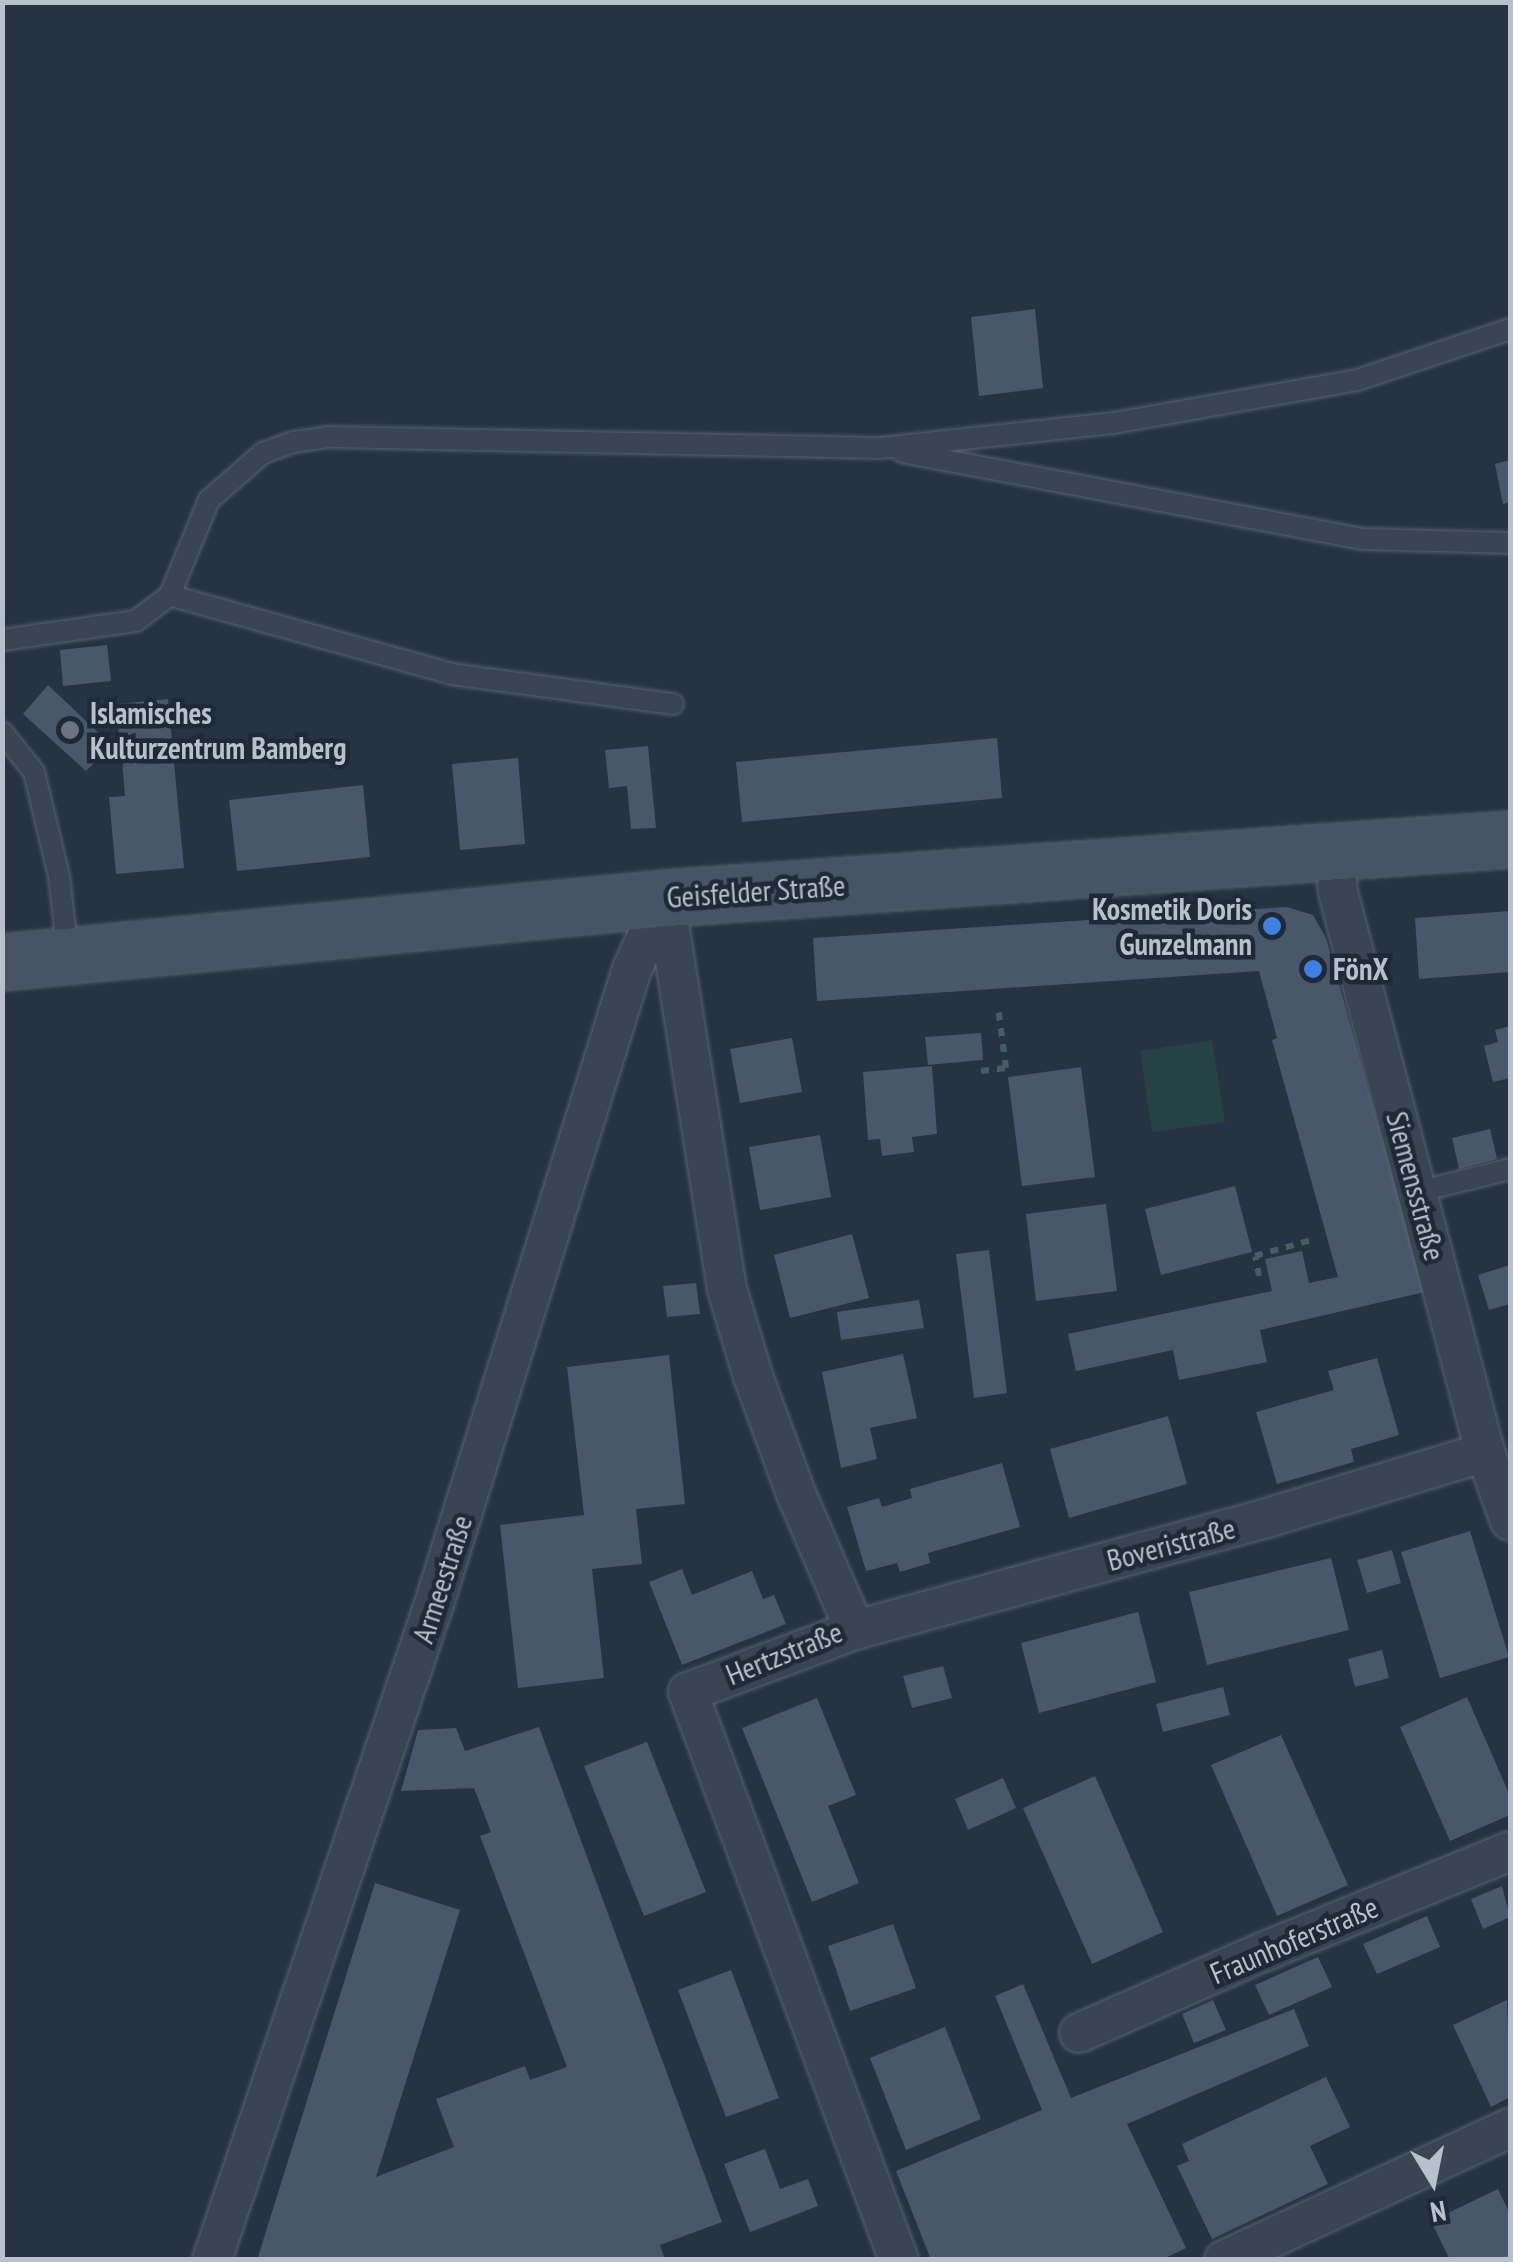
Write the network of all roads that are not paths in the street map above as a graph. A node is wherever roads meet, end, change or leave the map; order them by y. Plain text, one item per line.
1 (1510, 330) edge
2 (880, 448) junction
3 (1510, 543) edge
4 (170, 595) junction
5 (2, 640) edge
6 (673, 704) dead end
7 (2, 732) edge
8 (1510, 838) edge
9 (1334, 849) junction
10 (665, 898) junction
11 (68, 955) junction
12 (2, 962) edge
13 (1510, 1169) edge
14 (1417, 1192) junction
15 (1485, 1452) junction
16 (1510, 1521) edge
17 (854, 1630) junction
18 (1510, 1851) edge
19 (1079, 2033) dead end
20 (1510, 2128) edge
21 (212, 2260) edge
22 (900, 2260) edge
23 (1224, 2260) edge

1 - 2 lane
2 - 3 lane
2 - 4 lane
4 - 5 lane
4 - 6 lane
7 - 11 lane
8 - 9 main road, Geisfelder Straße
9 - 10 main road, Geisfelder Straße
9 - 14 street, Siemensstraße
10 - 11 main road, Geisfelder Straße
10 - 17 street, Hertzstraße
10 - 21 street, Armeestraße
11 - 12 main road, Geisfelder Straße
13 - 14 lane
14 - 15 street, Siemensstraße
15 - 16 street, Siemensstraße
15 - 17 street, Boveristraße
17 - 22 street, Hertzstraße
18 - 19 street, Fraunhoferstraße
20 - 23 street

